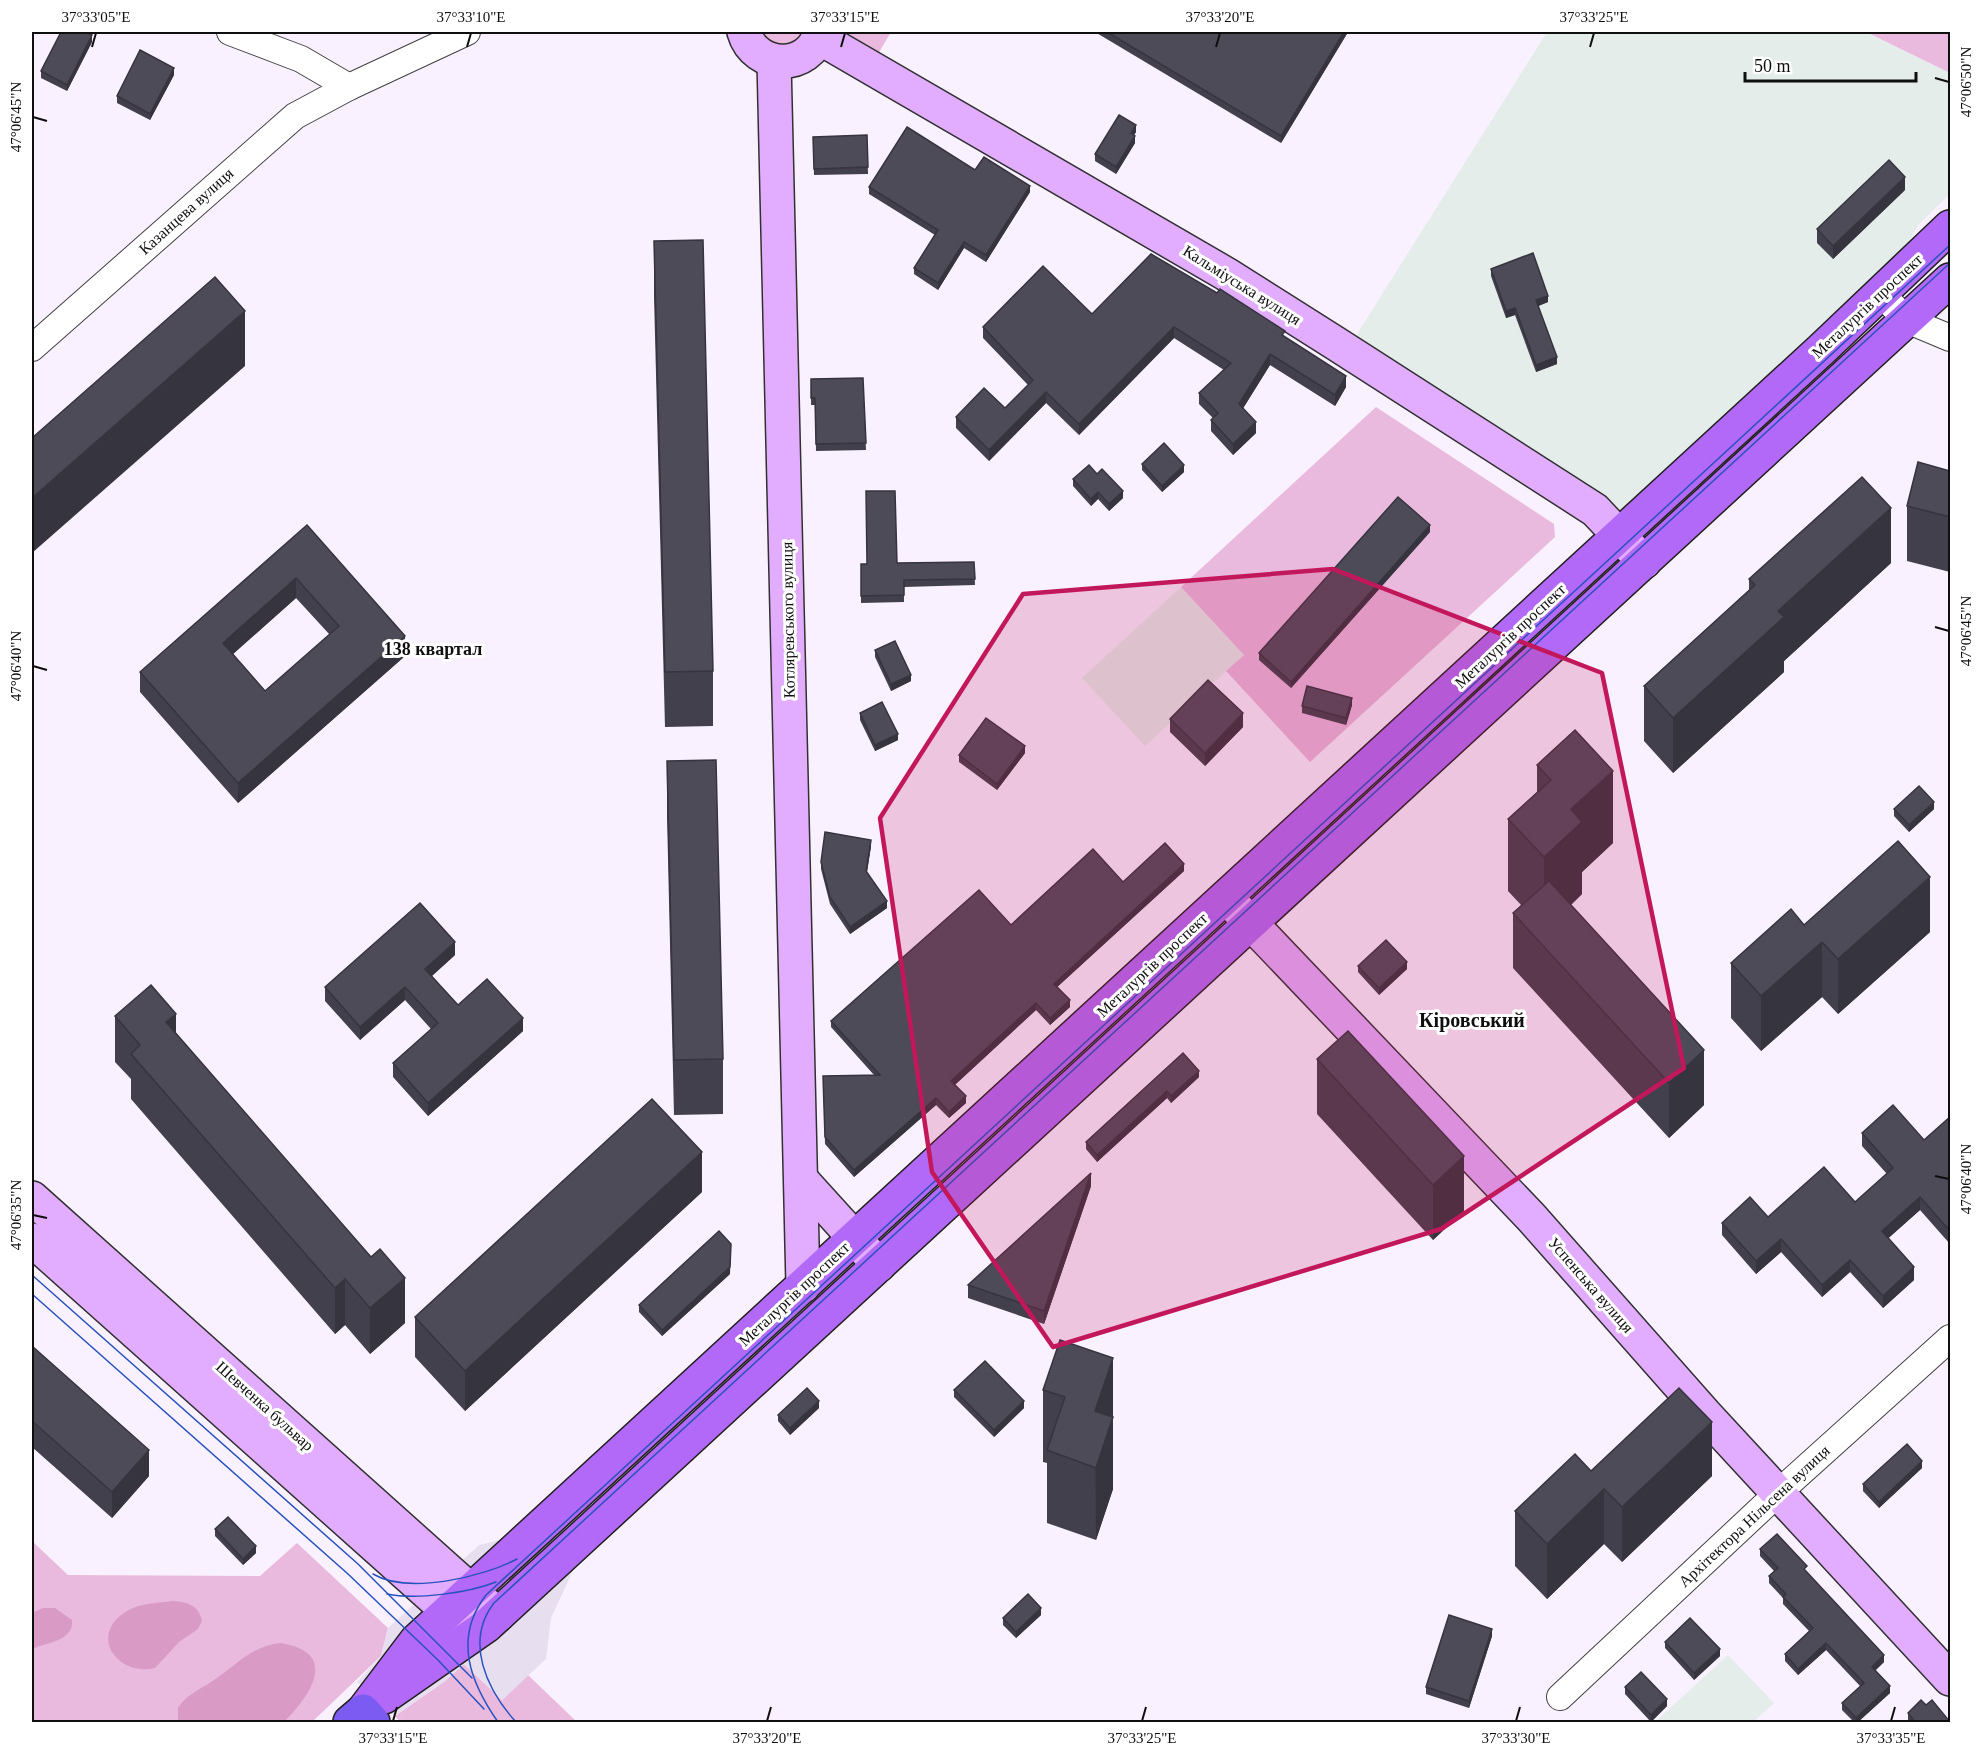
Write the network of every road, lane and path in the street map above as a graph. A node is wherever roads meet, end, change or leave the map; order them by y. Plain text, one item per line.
1 (230, 32) edge
2 (466, 32) edge
3 (744, 32) edge
4 (819, 34) edge
5 (774, 61) junction
6 (349, 87) junction
7 (1950, 226) edge
8 (1950, 280) edge
9 (1881, 294) junction
10 (1907, 320) junction
11 (1950, 338) edge
12 (32, 348) edge
13 (1619, 535) junction
14 (1644, 562) junction
15 (1226, 897) junction
16 (1251, 924) junction
17 (801, 1179) junction
18 (32, 1198) edge
19 (854, 1238) junction
20 (32, 1240) edge
21 (879, 1265) junction
22 (803, 1286) junction
23 (1950, 1338) edge
24 (1778, 1493) junction
25 (460, 1601) junction
26 (498, 1615) junction
27 (474, 1635) junction
28 (1950, 1679) edge
29 (1560, 1697) dead end
30 (362, 1719) edge

1 - 6 street
2 - 6 street
3 - 5 street
4 - 5 street
4 - 13 street, Кальміуська вулиця
5 - 17 street, Котляревського вулиця
6 - 12 street, Казанцева вулиця
7 - 9 main road, Металургів проспект
8 - 10 main road, Металургів проспект
9 - 10 street
9 - 13 main road, Металургів проспект
10 - 11 street
10 - 14 main road, Металургів проспект
13 - 14 street, Кальміуська вулиця
13 - 15 main road, Металургів проспект
14 - 16 main road, Металургів проспект
15 - 16 street, Успенська вулиця
15 - 19 main road, Металургів проспект
16 - 21 main road, Металургів проспект
16 - 24 street, Успенська вулиця
17 - 19 street
17 - 22 street, Котляревського вулиця
18 - 25 street, Шевченка бульвар
19 - 21 street
19 - 22 main road, Металургів проспект
20 - 25 street, Шевченка бульвар
21 - 26 main road, Металургів проспект
22 - 25 main road, Металургів проспект
23 - 24 street, Архітектора Нільсена вулиця
24 - 28 street, Успенська вулиця
24 - 29 street, Архітектора Нільсена вулиця
25 - 26 street, Шевченка бульвар
25 - 27 street, Шевченка бульвар
25 - 30 main road, Металургів проспект
26 - 27 main road, Металургів проспект
27 - 30 main road, Металургів проспект

